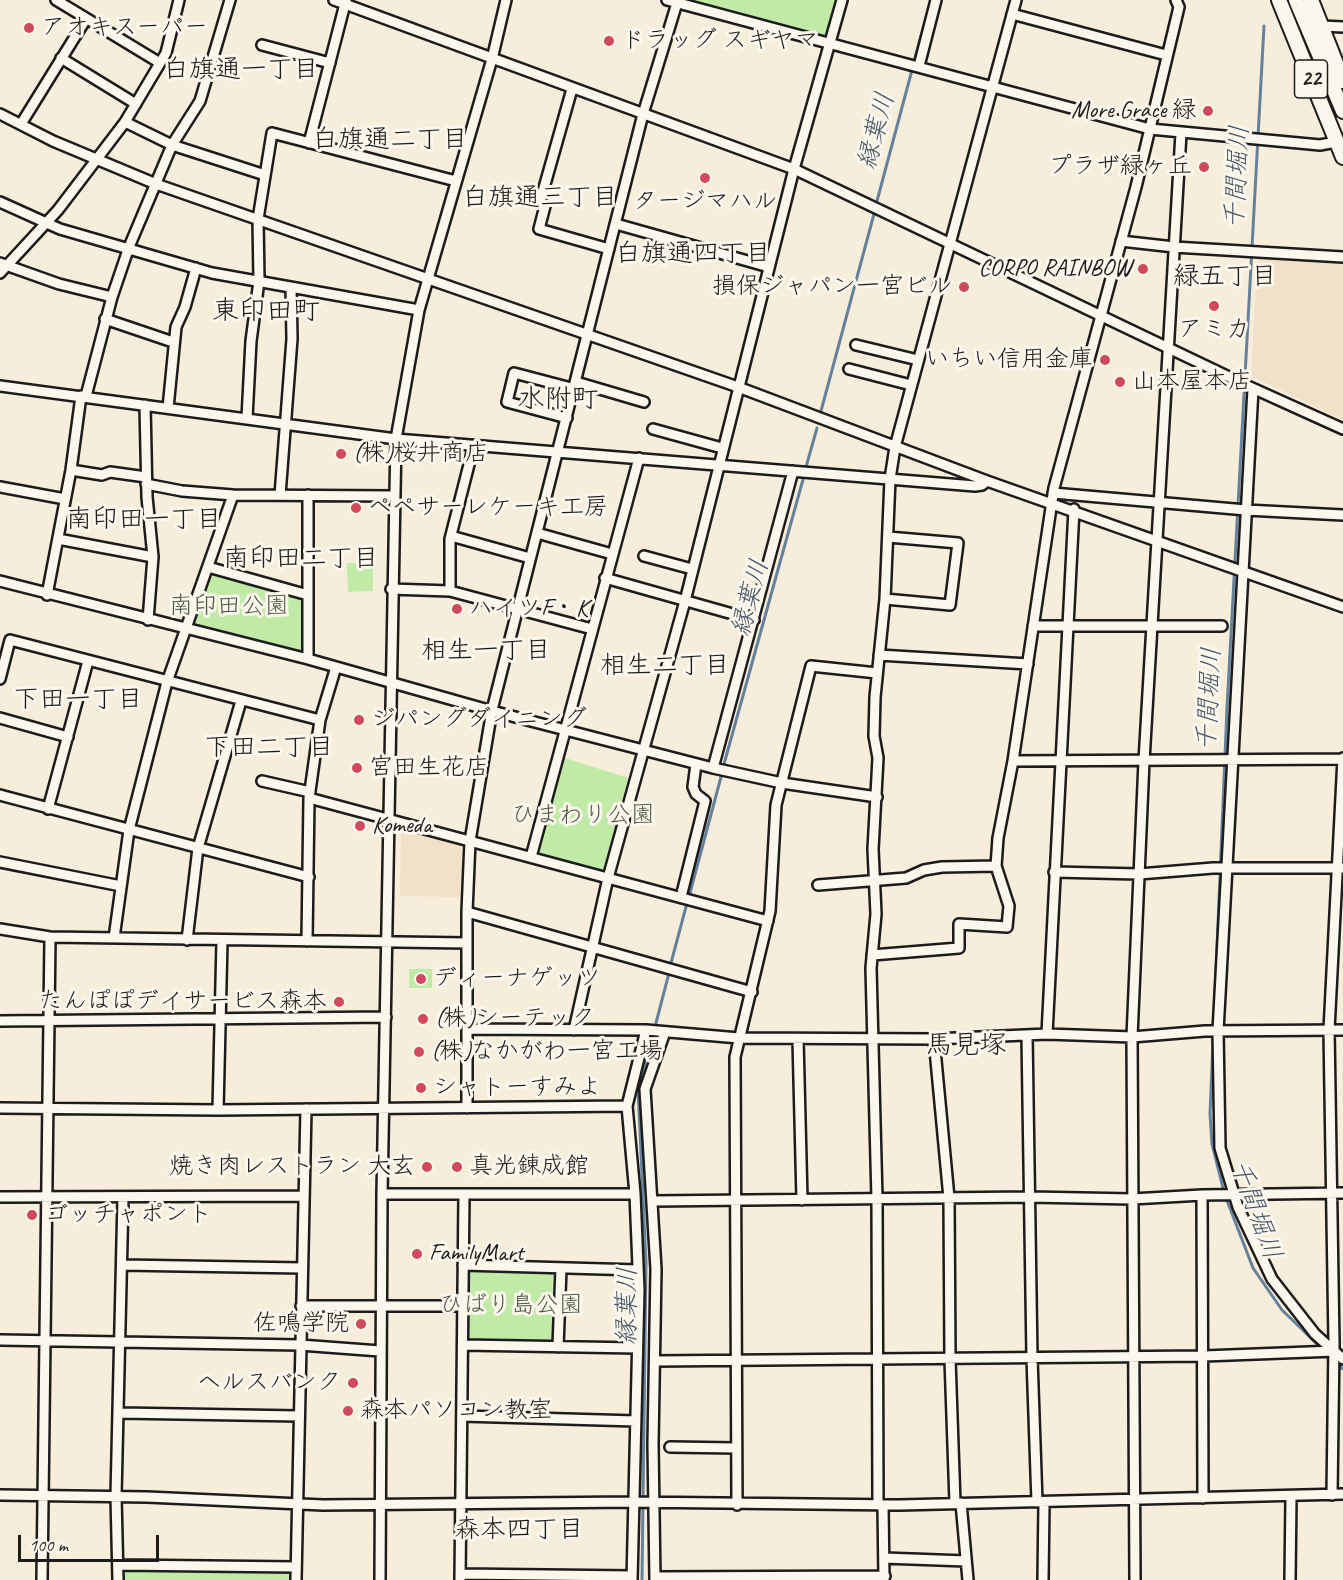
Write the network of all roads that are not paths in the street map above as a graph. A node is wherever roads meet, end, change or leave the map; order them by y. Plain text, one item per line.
1 (56, 0) edge
2 (179, 0) edge
3 (230, 0) edge
4 (334, 0) edge
5 (506, 0) edge
6 (667, 0) edge
7 (842, 0) edge
8 (936, 0) edge
9 (1016, 0) edge
10 (1176, 0) edge
11 (1279, 0) edge
12 (1296, 0) edge
13 (1311, 0) edge
14 (346, 2) edge
15 (678, 3) junction
16 (1012, 14) junction
17 (86, 19) junction
18 (1321, 26) junction
19 (1343, 27) edge
20 (830, 42) junction
21 (262, 45) dead end
22 (1166, 55) junction
23 (61, 58) junction
24 (492, 59) junction
25 (160, 63) junction
26 (330, 63) junction
27 (918, 66) junction
28 (1342, 78) edge
29 (992, 86) junction
30 (572, 88) junction
31 (136, 104) junction
32 (1343, 111) edge
33 (0, 114) edge
34 (643, 114) junction
35 (125, 122) junction
36 (21, 124) junction
37 (1149, 129) junction
38 (1180, 133) junction
39 (1336, 142) junction
40 (309, 143) junction
41 (172, 146) junction
42 (1343, 158) edge
43 (95, 159) junction
44 (794, 169) junction
45 (265, 175) junction
46 (456, 181) junction
47 (156, 184) junction
48 (0, 202) edge
49 (258, 219) junction
50 (46, 222) junction
51 (616, 224) junction
52 (1121, 241) junction
53 (951, 244) junction
54 (129, 247) junction
55 (1174, 247) junction
56 (609, 249) junction
57 (1343, 257) edge
58 (2, 267) edge
59 (769, 267) junction
60 (196, 268) junction
61 (260, 281) junction
62 (428, 281) junction
63 (291, 287) junction
64 (112, 297) junction
65 (419, 310) junction
66 (1102, 315) junction
67 (105, 320) junction
68 (587, 336) junction
69 (173, 342) junction
70 (856, 345) dead end
71 (1169, 348) junction
72 (918, 360) junction
73 (849, 369) dead end
74 (576, 385) junction
75 (0, 386) edge
76 (911, 386) junction
77 (1248, 386) junction
78 (738, 387) junction
79 (83, 396) junction
80 (644, 402) dead end
81 (146, 405) junction
82 (168, 408) junction
83 (247, 418) junction
84 (567, 418) junction
85 (285, 423) junction
86 (653, 429) dead end
87 (1343, 429) edge
88 (396, 439) junction
89 (474, 445) junction
90 (895, 447) junction
91 (722, 448) junction
92 (558, 451) junction
93 (639, 458) junction
94 (717, 465) junction
95 (71, 470) junction
96 (793, 471) junction
97 (890, 479) junction
98 (146, 480) junction
99 (987, 481) junction
100 (0, 487) edge
101 (233, 495) junction
102 (280, 495) junction
103 (308, 495) junction
104 (394, 496) junction
105 (1052, 498) junction
106 (65, 499) junction
107 (1159, 501) junction
108 (1074, 509) junction
109 (1241, 510) junction
110 (1343, 515) edge
111 (537, 533) junction
112 (451, 536) junction
113 (888, 537) junction
114 (58, 539) junction
115 (1157, 539) junction
116 (612, 554) junction
117 (644, 556) dead end
118 (153, 557) junction
119 (530, 558) junction
120 (207, 567) junction
121 (692, 569) junction
122 (1242, 571) junction
123 (605, 578) junction
124 (0, 581) edge
125 (391, 590) junction
126 (450, 591) junction
127 (47, 595) junction
128 (308, 595) junction
129 (885, 599) junction
130 (685, 601) junction
131 (1343, 607) edge
132 (517, 609) junction
133 (148, 620) junction
134 (754, 620) junction
135 (1152, 624) junction
136 (1033, 626) junction
137 (1069, 626) junction
138 (1222, 626) dead end
139 (592, 629) junction
140 (187, 630) junction
141 (879, 655) junction
142 (308, 659) junction
143 (88, 661) junction
144 (1028, 664) junction
145 (336, 667) junction
146 (878, 673) junction
147 (0, 679) edge
148 (167, 682) junction
149 (390, 682) junction
150 (241, 701) junction
151 (492, 711) junction
152 (0, 718) edge
153 (320, 720) junction
154 (565, 729) junction
155 (68, 736) junction
156 (643, 750) junction
157 (1343, 758) edge
158 (1227, 759) junction
159 (1013, 761) junction
160 (1144, 761) junction
161 (1062, 762) junction
162 (696, 764) junction
163 (713, 768) junction
164 (262, 781) dead end
165 (782, 783) junction
166 (0, 795) edge
167 (309, 795) junction
168 (877, 797) junction
169 (48, 809) junction
170 (389, 820) junction
171 (129, 830) junction
172 (470, 841) junction
173 (198, 848) junction
174 (531, 857) junction
175 (0, 862) edge
176 (996, 866) junction
177 (1221, 868) junction
178 (1340, 868) edge
179 (1054, 872) junction
180 (1139, 874) junction
181 (309, 877) junction
182 (608, 878) junction
183 (874, 882) junction
184 (818, 885) dead end
185 (121, 886) junction
186 (681, 897) junction
187 (467, 912) junction
188 (768, 921) junction
189 (0, 929) edge
190 (50, 937) junction
191 (114, 938) junction
192 (187, 940) junction
193 (222, 941) junction
194 (308, 941) junction
195 (387, 942) junction
196 (467, 943) junction
197 (593, 947) junction
198 (872, 955) junction
199 (752, 992) junction
200 (386, 1017) junction
201 (219, 1019) junction
202 (49, 1020) junction
203 (0, 1021) edge
204 (467, 1029) junction
205 (574, 1030) junction
206 (646, 1030) junction
207 (1329, 1030) junction
208 (1343, 1030) edge
209 (1217, 1031) junction
210 (665, 1032) junction
211 (1047, 1034) junction
212 (1027, 1035) junction
213 (1132, 1037) junction
214 (740, 1038) junction
215 (872, 1038) junction
216 (798, 1039) junction
217 (934, 1039) junction
218 (627, 1106) junction
219 (48, 1107) junction
220 (0, 1108) edge
221 (385, 1108) junction
222 (467, 1108) junction
223 (306, 1109) junction
224 (218, 1110) junction
225 (1332, 1193) junction
226 (1343, 1193) edge
227 (382, 1194) junction
228 (464, 1194) junction
229 (635, 1194) junction
230 (1231, 1194) junction
231 (1202, 1195) junction
232 (0, 1197) edge
233 (47, 1197) junction
234 (303, 1197) junction
235 (1030, 1197) junction
236 (123, 1198) junction
237 (949, 1198) junction
238 (877, 1199) junction
239 (1132, 1199) junction
240 (802, 1200) junction
241 (654, 1201) junction
242 (734, 1202) junction
243 (463, 1265) junction
244 (122, 1266) junction
245 (302, 1268) junction
246 (561, 1268) junction
247 (638, 1270) junction
248 (301, 1306) junction
249 (463, 1306) junction
250 (381, 1307) junction
251 (0, 1340) edge
252 (46, 1340) junction
253 (122, 1341) junction
254 (300, 1345) junction
255 (463, 1345) junction
256 (558, 1347) junction
257 (637, 1348) junction
258 (380, 1351) junction
259 (1339, 1352) edge
260 (1134, 1355) junction
261 (1204, 1356) junction
262 (1032, 1358) junction
263 (877, 1359) junction
264 (950, 1359) junction
265 (1343, 1359) edge
266 (655, 1361) junction
267 (734, 1361) junction
268 (120, 1413) junction
269 (299, 1416) junction
270 (462, 1416) junction
271 (636, 1421) junction
272 (670, 1447) dead end
273 (736, 1448) junction
274 (1343, 1494) edge
275 (0, 1495) edge
276 (1332, 1495) junction
277 (42, 1496) junction
278 (116, 1496) junction
279 (1136, 1497) junction
280 (1291, 1497) junction
281 (1203, 1498) junction
282 (296, 1501) junction
283 (634, 1502) junction
284 (652, 1502) junction
285 (1041, 1502) junction
286 (958, 1503) junction
287 (380, 1504) junction
288 (461, 1504) junction
289 (737, 1504) junction
290 (881, 1504) junction
291 (884, 1558) junction
292 (966, 1561) junction
293 (119, 1565) junction
294 (296, 1567) junction
295 (460, 1577) edge
296 (632, 1578) edge
297 (655, 1578) edge
298 (884, 1578) edge
299 (42, 1580) edge
300 (118, 1580) edge
301 (296, 1580) edge
302 (380, 1580) edge
303 (968, 1580) edge
304 (1043, 1580) edge
305 (1135, 1580) edge
306 (1290, 1580) edge

1 - 17 street
2 - 25 street
3 - 41 street
4 - 14 street
5 - 24 street
6 - 15 street
7 - 20 street
8 - 27 street
9 - 16 street
10 - 22 street
11 - 39 highway, 22
12 - 32 highway
13 - 18 highway, 22
14 - 24 street
14 - 26 street
15 - 20 street
15 - 34 street
16 - 22 street
16 - 29 street
17 - 23 street
17 - 25 street
18 - 19 street
18 - 28 highway, 22
20 - 27 street
20 - 44 street
21 - 26 street
22 - 37 street
23 - 31 street
23 - 36 street
24 - 30 street
24 - 46 street
25 - 31 street
26 - 40 street
27 - 29 street
29 - 37 street
29 - 53 street
30 - 34 street
30 - 56 street
31 - 35 street
33 - 36 street
34 - 44 street
34 - 51 street
35 - 41 street
35 - 43 street
36 - 43 street
37 - 38 street
37 - 52 street
38 - 39 street
38 - 55 street
39 - 42 highway, 22
40 - 45 street
40 - 46 street
41 - 45 street
41 - 47 street
43 - 47 street
43 - 50 street
44 - 53 street
44 - 59 street
45 - 49 street
46 - 62 street
47 - 49 street
47 - 54 street
48 - 50 street
49 - 61 street
49 - 62 street
50 - 54 street
50 - 58 street
51 - 56 street
51 - 59 street
52 - 55 street
52 - 66 street
53 - 66 street
53 - 72 street
54 - 60 street
54 - 64 street
55 - 57 street
55 - 71 street
56 - 68 street
58 - 64 street
59 - 78 street
60 - 61 street
60 - 69 street
61 - 63 street
61 - 83 street
62 - 65 street
62 - 68 street
63 - 65 street
63 - 85 street
64 - 67 street
65 - 88 street
66 - 71 street
66 - 105 street
67 - 69 street
67 - 79 street
68 - 74 street
68 - 78 street
69 - 82 street
70 - 72 street
71 - 77 street
71 - 107 street
72 - 76 street
73 - 76 street
74 - 80 street
74 - 84 street
74 - 84 street
75 - 79 street
76 - 90 street
77 - 87 street
77 - 109 street
78 - 90 street
78 - 91 street
79 - 81 street
79 - 95 street
81 - 82 street
81 - 98 street
82 - 83 street
83 - 85 street
84 - 92 street
85 - 88 street
85 - 102 street
86 - 91 street
88 - 89 street
88 - 104 street
89 - 92 street
89 - 112 street
90 - 97 street
90 - 99 street
91 - 94 street
92 - 93 street
92 - 111 street
93 - 94 street
93 - 116 street
94 - 96 street
94 - 121 street
95 - 98 street
95 - 106 street
96 - 97 street
96 - 134 street
97 - 99 street
97 - 113 street
98 - 101 street
98 - 118 street
99 - 105 street
100 - 106 street
101 - 102 street
101 - 120 street
102 - 103 street
103 - 104 street
103 - 128 street
104 - 125 street
105 - 107 street
105 - 108 street
105 - 136 street
106 - 114 street
107 - 109 street
107 - 115 street
108 - 115 street
108 - 137 street
109 - 110 street
109 - 122 street
111 - 116 street
111 - 119 street
112 - 119 street
112 - 126 street
113 - 129 street
113 - 129 street
114 - 118 street
114 - 127 street
115 - 122 street
115 - 135 street
116 - 123 street
117 - 121 street
118 - 133 street
119 - 132 street
120 - 128 street
120 - 140 street
121 - 130 street
122 - 131 street
122 - 158 street
123 - 130 street
123 - 139 street
124 - 127 street
125 - 126 street
125 - 149 street
126 - 132 street
127 - 133 street
128 - 142 street
129 - 141 street
130 - 134 street
130 - 156 street
132 - 139 street
132 - 151 street
133 - 140 street
134 - 163 street
135 - 137 street
135 - 138 street
135 - 160 street
136 - 137 street
136 - 144 street
137 - 161 street
139 - 154 street
140 - 142 street
140 - 148 street
141 - 144 street
141 - 146 street
142 - 145 street
143 - 147 street
143 - 148 street
143 - 155 street
144 - 159 street
145 - 149 street
145 - 153 street
146 - 165 street
146 - 168 street
148 - 150 street
148 - 171 street
149 - 151 street
149 - 170 street
150 - 153 street
150 - 173 street
151 - 154 street
151 - 172 street
152 - 155 street
153 - 167 street
154 - 156 street
154 - 174 street
155 - 169 street
156 - 162 street
156 - 182 street
157 - 158 street
157 - 178 street
158 - 160 street
158 - 177 street
159 - 161 street
159 - 176 street
160 - 161 street
160 - 180 street
161 - 179 street
162 - 163 street
162 - 186 street
163 - 165 street
164 - 167 street
165 - 168 street
165 - 188 street
166 - 169 street
167 - 170 street
167 - 181 street
168 - 183 street
169 - 171 street
170 - 172 street
170 - 195 street
171 - 173 street
171 - 185 street
172 - 174 street
172 - 187 street
173 - 181 street
173 - 192 street
174 - 182 street
175 - 185 street
176 - 183 street
176 - 198 street
177 - 178 street
177 - 180 street
177 - 209 street
178 - 207 street
179 - 180 street
179 - 211 street
180 - 213 street
181 - 194 street
182 - 186 street
182 - 197 street
183 - 184 street
183 - 198 street
185 - 191 street
186 - 188 street
187 - 196 street
187 - 197 street
188 - 199 street
189 - 190 street
190 - 191 street
190 - 202 street
191 - 192 street
192 - 193 street
193 - 194 street
193 - 201 street
194 - 195 street
195 - 196 street
195 - 200 street
196 - 204 street
197 - 199 street
197 - 205 street
198 - 215 street
199 - 214 street
200 - 201 street
200 - 221 street
201 - 202 street
201 - 224 street
202 - 203 street
202 - 219 street
204 - 205 street
204 - 222 street
205 - 206 street
206 - 210 street
206 - 218 street
207 - 208 street
207 - 209 street
207 - 225 street
209 - 213 street
209 - 230 street
210 - 214 street
210 - 241 street
211 - 212 street
211 - 213 street
212 - 217 street
212 - 235 street
213 - 239 street
214 - 216 street
214 - 242 street
215 - 216 street
215 - 217 street
215 - 238 street
216 - 240 street
217 - 237 street
218 - 222 street
218 - 229 street
219 - 220 street
219 - 224 street
219 - 233 street
221 - 222 street
221 - 223 street
221 - 227 street
223 - 224 street
223 - 234 street
225 - 226 street
225 - 230 street
225 - 259 street
227 - 228 street
227 - 250 street
228 - 229 street
228 - 243 street
229 - 247 street
230 - 231 street
230 - 259 street
231 - 239 street
231 - 261 street
232 - 233 street
233 - 236 street
233 - 252 street
234 - 236 street
234 - 245 street
235 - 237 street
235 - 239 street
235 - 262 street
236 - 244 street
237 - 238 street
237 - 264 street
238 - 240 street
238 - 263 street
239 - 260 street
240 - 242 street
241 - 242 street
241 - 266 street
242 - 267 street
243 - 246 street
243 - 249 street
244 - 245 street
244 - 253 street
245 - 248 street
246 - 247 street
246 - 256 street
247 - 257 street
248 - 250 street
248 - 254 street
249 - 250 street
249 - 255 street
250 - 258 street
251 - 252 street
252 - 253 street
252 - 277 street
253 - 254 street
253 - 268 street
254 - 258 street
254 - 269 street
255 - 256 street
255 - 270 street
256 - 257 street
257 - 271 street
258 - 287 street
259 - 261 street
259 - 265 street
259 - 276 street
260 - 261 street
260 - 262 street
260 - 279 street
261 - 281 street
262 - 264 street
262 - 285 street
263 - 264 street
263 - 267 street
263 - 290 street
264 - 286 street
266 - 267 street
266 - 284 street
267 - 273 street
268 - 269 street
268 - 278 street
269 - 282 street
270 - 271 street
270 - 288 street
271 - 283 street
272 - 273 street
273 - 289 street
274 - 276 street
275 - 277 street
276 - 280 street
277 - 278 street
277 - 299 street
278 - 282 street
278 - 293 street
279 - 281 street
279 - 285 street
279 - 305 street
280 - 281 street
280 - 306 street
282 - 287 street
282 - 294 street
283 - 284 street
283 - 288 street
283 - 296 street
284 - 289 street
284 - 297 street
285 - 286 street
285 - 304 street
286 - 290 street
286 - 292 street
287 - 288 street
287 - 302 street
288 - 295 street
289 - 290 street
290 - 291 street
291 - 292 street
291 - 298 street
292 - 303 street
293 - 294 street
293 - 300 street
294 - 301 street
295 - 296 street
297 - 298 street

